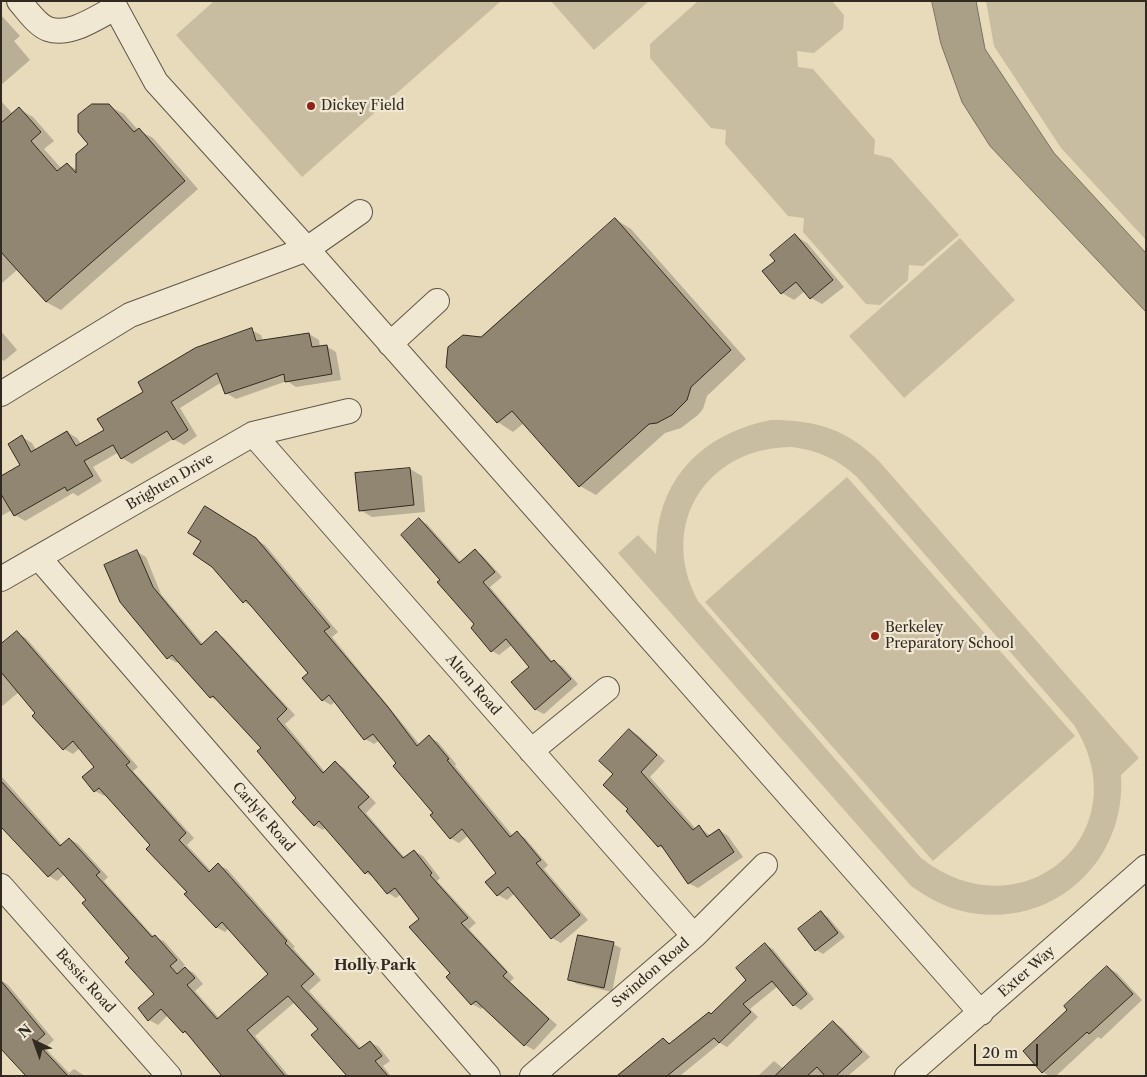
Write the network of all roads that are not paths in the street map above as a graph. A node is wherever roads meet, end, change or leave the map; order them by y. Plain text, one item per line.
1 (20, 1) edge
2 (113, 4) edge
3 (360, 212) dead end
4 (307, 249) junction
5 (437, 301) dead end
6 (390, 344) junction
7 (1, 394) edge
8 (349, 411) dead end
9 (253, 434) junction
10 (39, 558) junction
11 (1, 579) edge
12 (607, 689) dead end
13 (531, 751) junction
14 (765, 865) dead end
15 (1146, 867) edge
16 (1, 886) edge
17 (694, 936) junction
18 (981, 1013) junction
19 (169, 1076) edge
20 (488, 1076) edge
21 (532, 1076) edge
22 (906, 1076) edge

1 - 2 street
2 - 4 street
3 - 4 street
4 - 6 street
4 - 7 street
5 - 6 street
6 - 18 street
8 - 9 street, Brighten Drive
9 - 10 street, Brighten Drive
9 - 13 street, Alton Road
10 - 11 street, Brighten Drive
10 - 20 street, Carlyle Road
12 - 13 street
13 - 17 street, Alton Road
14 - 17 street, Swindon Road
15 - 18 street, Exter Way
16 - 19 street, Bessie Road
17 - 21 street, Swindon Road
18 - 22 street, Exter Way

